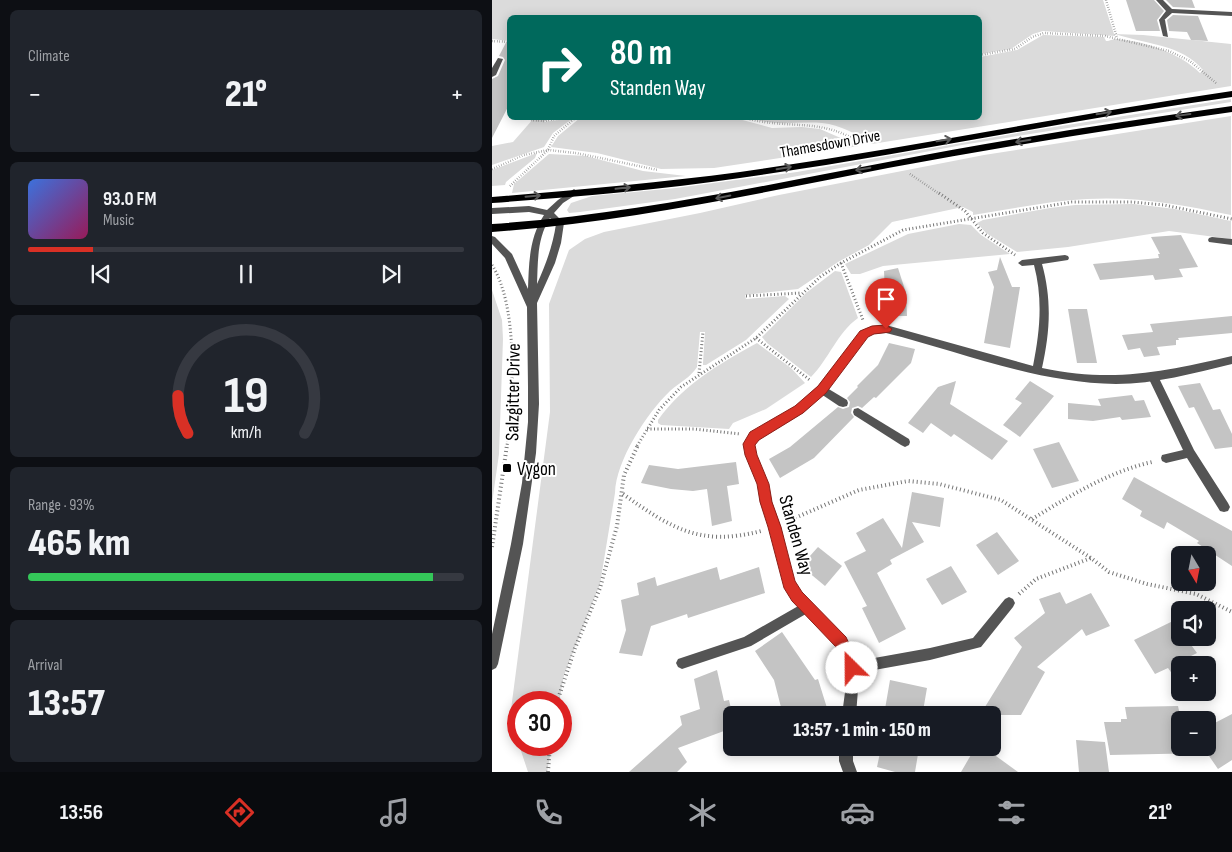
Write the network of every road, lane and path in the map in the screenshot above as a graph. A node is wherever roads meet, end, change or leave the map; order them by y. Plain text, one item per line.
1 (1106, 0) edge
2 (1159, 0) edge
3 (1170, 11) junction
4 (1232, 14) edge
5 (1108, 36) junction
6 (1166, 36) dead end
7 (1118, 38) junction
8 (492, 41) edge
9 (1108, 41) dead end
10 (507, 42) edge
11 (982, 56) edge
12 (500, 59) dead end
13 (492, 75) edge
14 (1218, 85) dead end
15 (1232, 94) edge
16 (1232, 109) edge
17 (531, 120) dead end
18 (550, 120) edge
19 (573, 120) edge
20 (752, 120) edge
21 (846, 134) dead end
22 (548, 150) junction
23 (492, 168) edge
24 (659, 170) dead end
25 (923, 182) dead end
26 (509, 187) dead end
27 (574, 192) junction
28 (492, 200) edge
29 (492, 211) edge
30 (548, 214) junction
31 (970, 218) junction
32 (1232, 219) edge
33 (560, 223) junction
34 (542, 224) junction
35 (492, 228) edge
36 (492, 239) edge
37 (1212, 240) dead end
38 (1232, 242) edge
39 (1065, 258) dead end
40 (1037, 262) junction
41 (841, 263) junction
42 (1022, 263) joint
43 (492, 265) edge
44 (801, 293) junction
45 (746, 296) dead end
46 (532, 307) junction
47 (868, 331) junction
48 (702, 332) dead end
49 (756, 338) junction
50 (1232, 360) edge
51 (1038, 370) junction
52 (699, 374) junction
53 (1152, 377) junction
54 (822, 389) junction
55 (843, 403) dead end
56 (858, 412) dead end
57 (647, 430) junction
58 (755, 436) junction
59 (905, 442) dead end
60 (1190, 453) junction
61 (1166, 458) joint
62 (623, 494) junction
63 (1224, 508) dead end
64 (1032, 519) junction
65 (775, 527) junction
66 (492, 547) edge
67 (1091, 558) junction
68 (1009, 603) joint
69 (807, 607) junction
70 (1232, 612) edge
71 (682, 663) dead end
72 (492, 664) edge
73 (852, 668) junction
74 (560, 691) edge
75 (850, 706) edge
76 (549, 756) edge
77 (846, 756) edge
78 (548, 772) edge
79 (850, 772) edge

1 - 7 path
2 - 3 street
3 - 4 street
3 - 6 street
5 - 7 path
5 - 9 path
5 - 11 path
7 - 14 path
8 - 10 path
12 - 13 street
27 -> 15 main road, Thamesdown Drive
16 -> 33 main road, Thamesdown Drive
17 - 18 path
19 - 22 path
20 - 21 path
22 - 23 path
22 - 24 path
22 - 26 path
25 - 31 path
28 -> 27 main road, Thamesdown Drive
27 - 30 street, Salzgitter Drive
29 - 30 street
30 - 33 street
30 - 34 street, Salzgitter Drive
31 - 32 path
31 - 41 path
31 - 42 path
33 - 34 main road, Thamesdown Drive
33 - 46 street
34 - 35 main road
34 - 46 street, Salzgitter Drive
36 - 46 street
37 - 38 street
39 - 40 street
40 - 42 street
40 - 51 street
41 - 44 path
41 - 47 path
43 - 66 path
44 - 45 path
44 - 49 path
46 - 72 street, Salzgitter Drive
47 - 51 street
47 - 54 street
48 - 52 path
49 - 52 path
49 - 54 path
50 - 53 street
51 - 53 street
52 - 57 path
53 - 60 street
54 - 55 street
54 - 58 street
56 - 59 street
57 - 58 path
57 - 62 path
58 - 65 street, Standen Way
60 - 61 street
60 - 63 street
61 - 64 path
62 - 65 path
62 - 74 path
64 - 65 path
64 - 67 path
65 - 69 street, Standen Way
67 - 68 path
67 - 70 path
68 - 73 street
69 - 71 street
69 - 73 street, Standen Way
73 - 75 street, Standen Way
76 - 78 path
77 - 79 street

